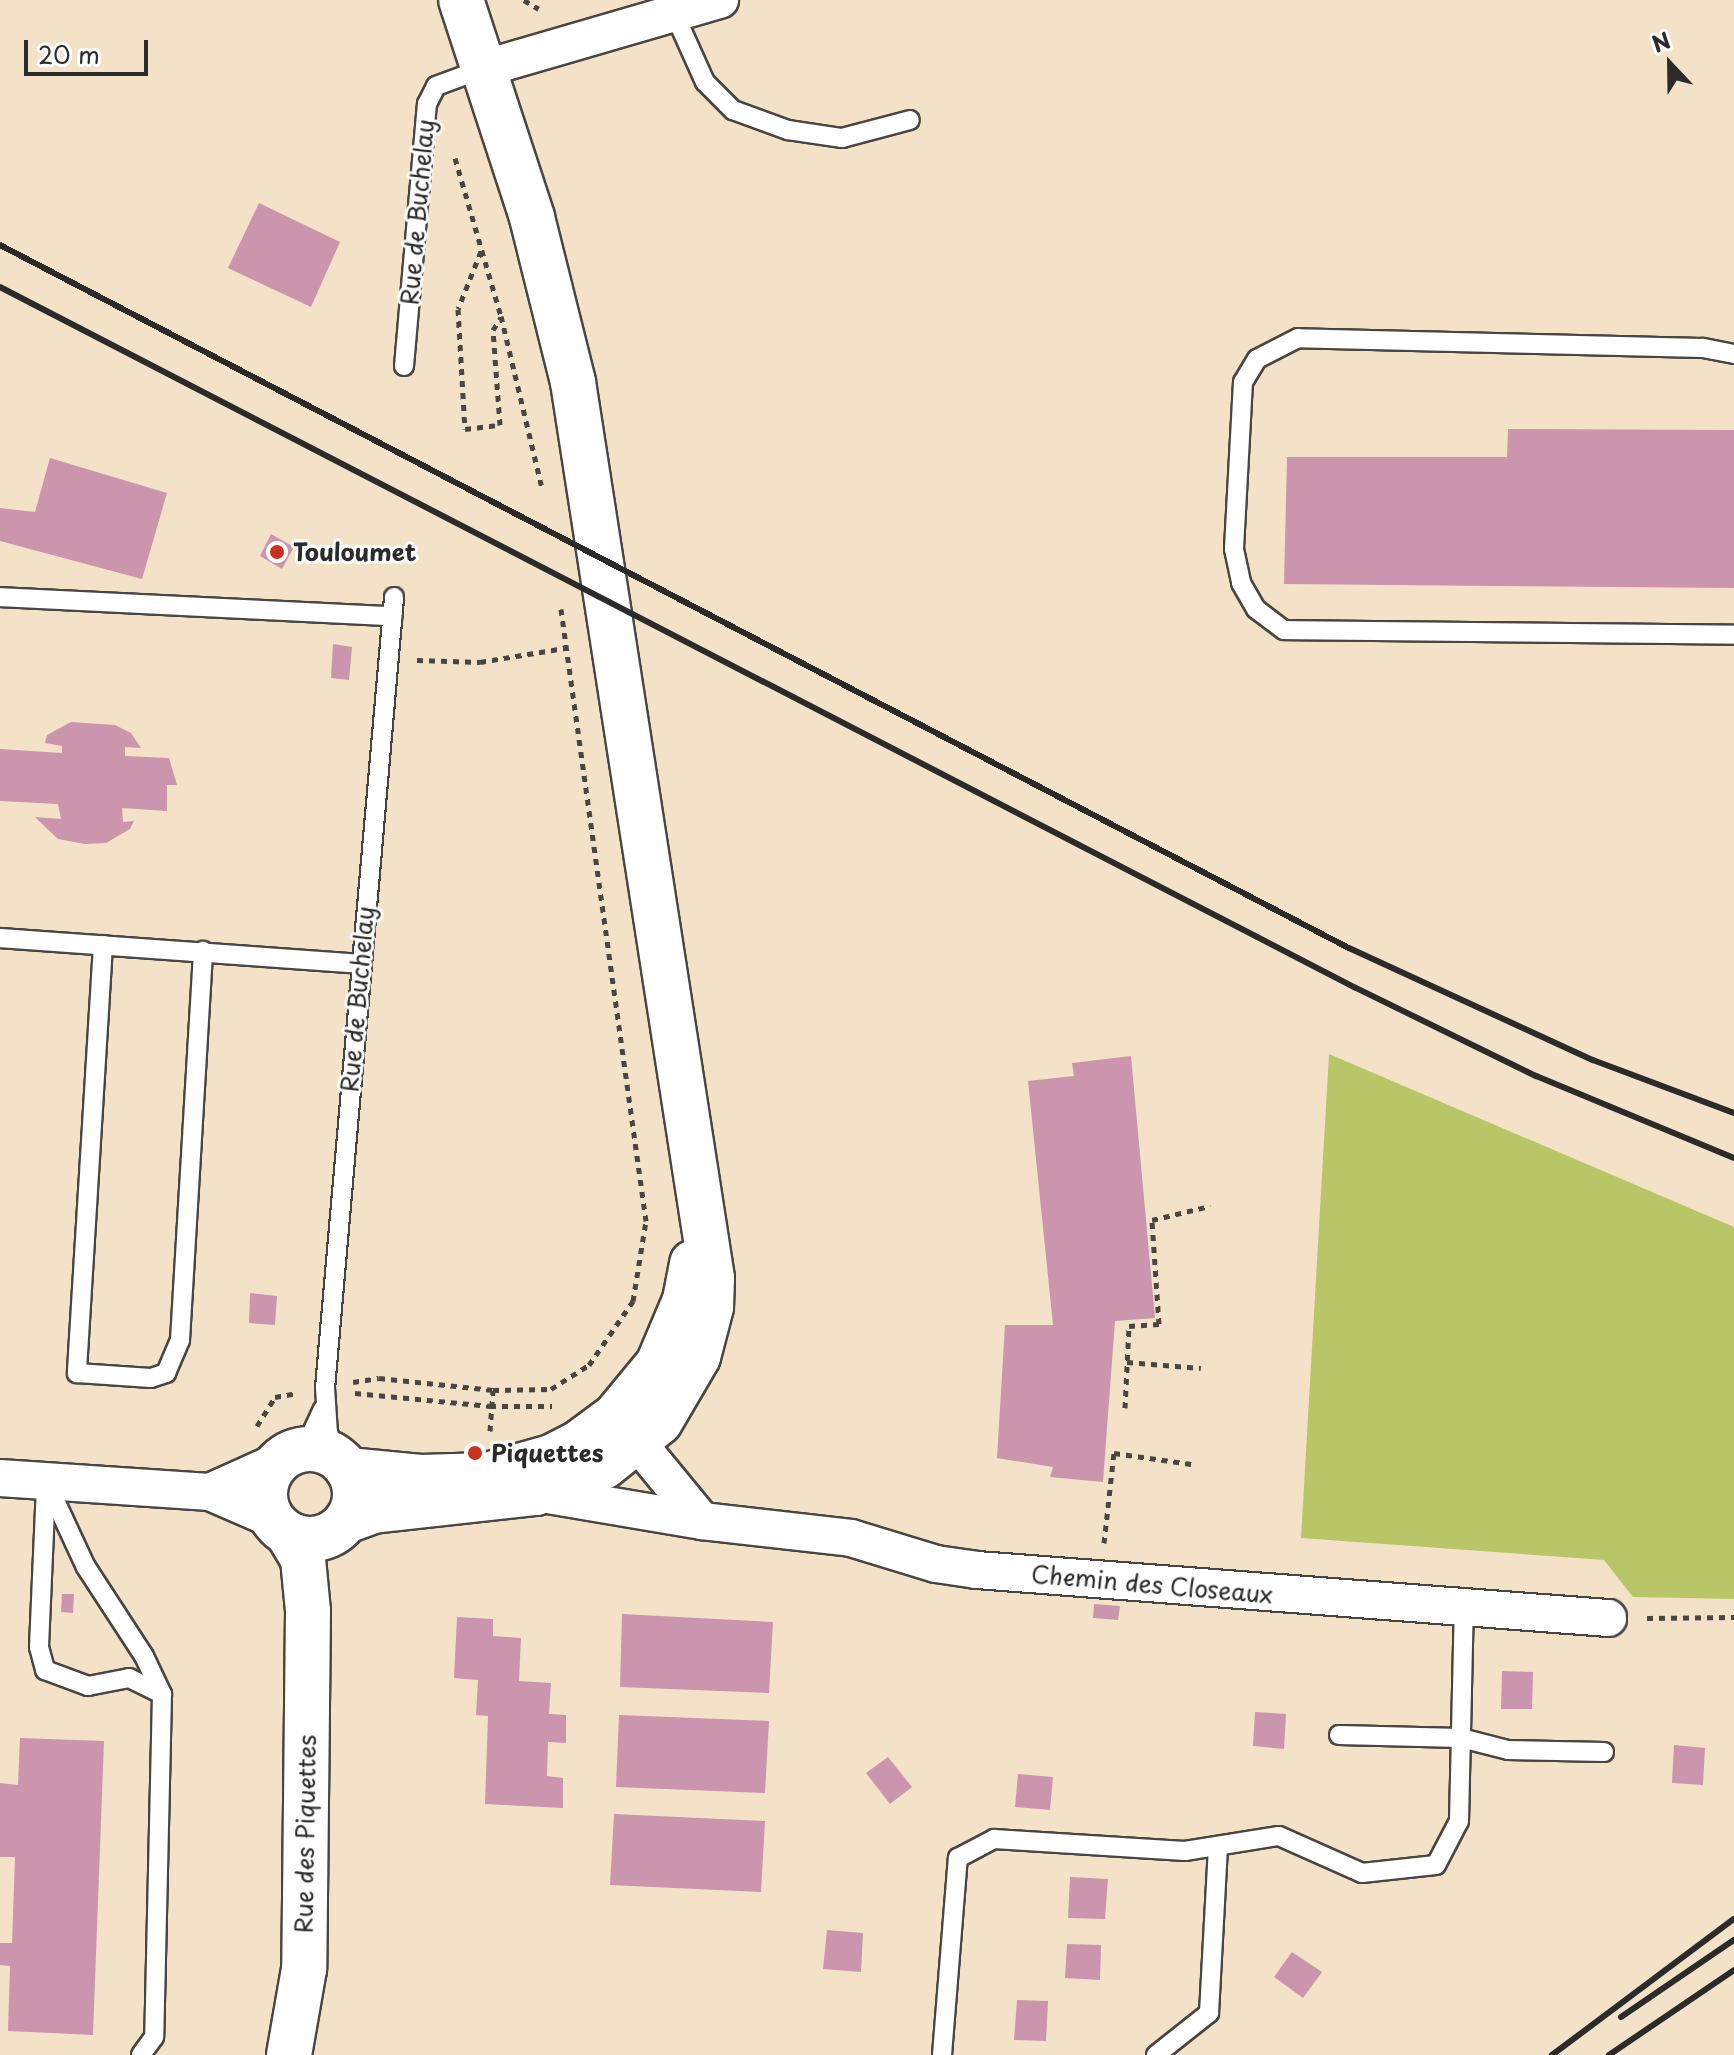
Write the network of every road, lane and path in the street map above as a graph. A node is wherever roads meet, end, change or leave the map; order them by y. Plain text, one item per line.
1 (461, 0) edge
2 (720, 0) edge
3 (674, 13) junction
4 (482, 69) junction
5 (436, 86) junction
6 (910, 120) dead end
7 (481, 251) junction
8 (501, 316) junction
9 (1734, 354) edge
10 (404, 366) dead end
11 (543, 491) dead end
12 (0, 597) edge
13 (394, 597) dead end
14 (561, 613) dead end
15 (393, 616) junction
16 (1734, 635) edge
17 (565, 648) junction
18 (388, 659) junction
19 (0, 938) edge
20 (103, 945) junction
21 (203, 951) junction
22 (360, 964) junction
23 (1210, 1206) dead end
24 (1127, 1362) junction
25 (1201, 1368) dead end
26 (493, 1390) junction
27 (351, 1393) dead end
28 (325, 1395) junction
29 (559, 1405) dead end
30 (1125, 1408) dead end
31 (490, 1409) junction
32 (627, 1429) junction
33 (286, 1457) junction
34 (1191, 1464) dead end
35 (344, 1466) junction
36 (0, 1478) edge
37 (46, 1481) junction
38 (210, 1492) junction
39 (536, 1493) junction
40 (702, 1521) junction
41 (342, 1525) junction
42 (280, 1526) junction
43 (1100, 1580) junction
44 (1464, 1608) junction
45 (308, 1611) junction
46 (1734, 1617) edge
47 (1608, 1618) joint
48 (162, 1694) junction
49 (1339, 1735) dead end
50 (1461, 1738) junction
51 (1604, 1752) dead end
52 (1218, 1846) junction
53 (141, 2055) edge
54 (289, 2055) edge
55 (942, 2055) edge
56 (1156, 2055) edge

1 - 4 street
2 - 3 street
3 - 4 street
3 - 6 lane
4 - 5 lane, Rue de Buchelay
4 - 32 street
5 - 7 path
5 - 10 lane, Rue de Buchelay
7 - 8 path
7 - 8 path
8 - 11 path
9 - 16 lane
12 - 15 lane
13 - 15 lane, Rue de Buchelay
14 - 17 path
15 - 18 lane, Rue de Buchelay
17 - 18 path
17 - 26 path
18 - 22 lane, Rue de Buchelay
19 - 20 lane
20 - 21 lane
20 - 21 lane
21 - 22 lane
22 - 28 lane, Rue de Buchelay
23 - 24 path
24 - 25 path
24 - 30 path
26 - 28 path
26 - 31 path
27 - 31 path
28 - 33 lane, Rue de Buchelay
28 - 35 lane, Rue de Buchelay
29 - 31 path
32 - 35 street
32 - 39 street
32 - 40 street
33 - 35 street
33 - 38 street
33 - 42 street
34 - 43 path
35 - 41 street
36 - 37 street
37 - 38 street
37 - 48 lane
37 - 48 lane
38 - 42 street
39 - 40 street, Chemin des Closeaux
39 - 41 street
40 - 43 street, Chemin des Closeaux
41 - 42 street
41 - 45 street, Rue des Piquettes
42 - 45 street, Rue des Piquettes
43 - 44 street, Chemin des Closeaux
44 - 47 street, Chemin des Closeaux
44 - 50 lane
45 - 54 street, Rue des Piquettes
46 - 47 path
48 - 53 lane
49 - 50 lane
50 - 51 lane
50 - 52 lane
52 - 55 lane
52 - 56 lane

